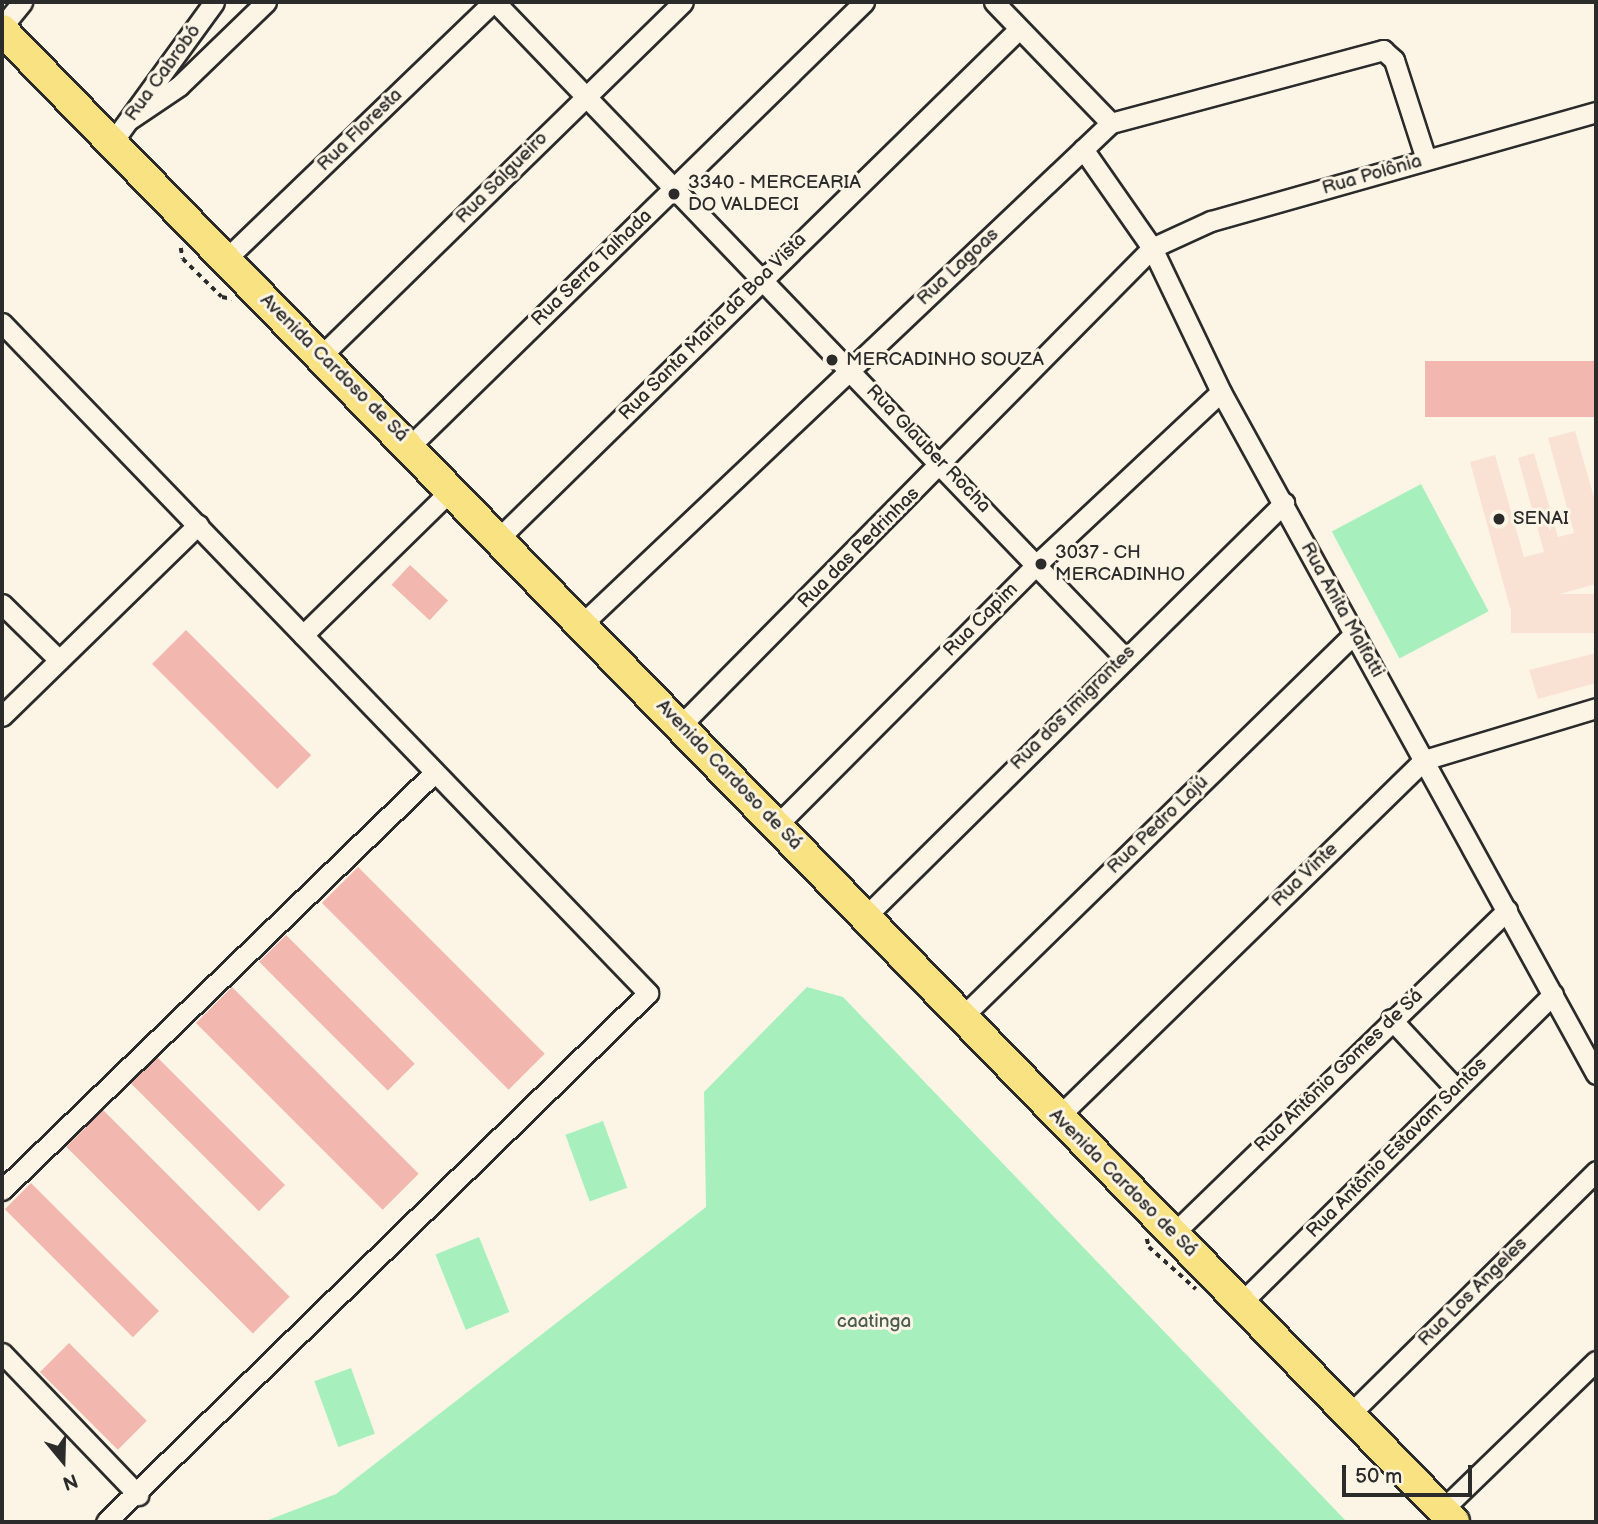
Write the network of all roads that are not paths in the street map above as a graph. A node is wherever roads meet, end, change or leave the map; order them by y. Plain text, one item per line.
1 (22, 2) edge
2 (214, 2) edge
3 (266, 2) edge
4 (494, 2) edge
5 (683, 2) edge
6 (864, 2) edge
7 (994, 2) edge
8 (2, 29) edge
9 (1019, 29) junction
10 (584, 97) junction
11 (1596, 112) edge
12 (130, 119) junction
13 (1111, 122) junction
14 (111, 144) junction
15 (1083, 149) junction
16 (1426, 159) junction
17 (671, 190) junction
18 (1152, 248) junction
19 (226, 259) junction
20 (762, 279) junction
21 (2, 323) edge
22 (321, 356) junction
23 (849, 369) junction
24 (1221, 392) junction
25 (410, 446) junction
26 (944, 464) junction
27 (452, 489) junction
28 (1284, 503) junction
29 (198, 525) junction
30 (498, 539) junction
31 (1038, 563) junction
32 (2, 604) edge
33 (581, 625) junction
34 (1354, 633) junction
35 (303, 635) junction
36 (1124, 657) junction
37 (59, 660) junction
38 (1596, 708) edge
39 (2, 716) edge
40 (681, 725) junction
41 (1423, 760) junction
42 (434, 773) junction
43 (778, 824) junction
44 (1507, 910) junction
45 (866, 916) junction
46 (1553, 994) junction
47 (962, 1017) junction
48 (1391, 1019) junction
49 (1596, 1074) edge
50 (1456, 1089) junction
51 (1058, 1117) junction
52 (1596, 1171) edge
53 (2, 1190) edge
54 (1174, 1233) junction
55 (1241, 1303) junction
56 (2, 1353) edge
57 (1596, 1361) edge
58 (1350, 1414) junction
59 (138, 1494) junction
60 (1448, 1516) edge
61 (106, 1522) edge

1 - 8 street
2 - 12 street, Rua Cabrobó
3 - 12 street
4 - 10 street, Rua Glauber Rocha
4 - 19 street, Rua Floresta
5 - 10 street, Rua Salgueiro
6 - 17 street, Rua Serra Talhada
7 - 9 street
8 - 14 highway, Avenida Cardoso de Sá
9 - 13 street
9 - 20 street, Rua Santa Maria da Boa Vista
10 - 17 street, Rua Glauber Rocha
10 - 22 street, Rua Salgueiro
11 - 16 street, Rua Polônia
12 - 14 street, Rua Cabrobó
13 - 15 street, Rua Lagoas
13 - 16 street, Rua Lagoas
14 - 19 highway, Avenida Cardoso de Sá
15 - 18 street, Rua Anita Malfatti
15 - 23 street, Rua Lagoas
16 - 18 street, Rua Polônia
17 - 20 street, Rua Glauber Rocha
17 - 25 street, Rua Serra Talhada
18 - 24 street, Rua Anita Malfatti
18 - 26 street, Rua das Pedrinhas
19 - 22 highway, Avenida Cardoso de Sá
20 - 23 street, Rua Glauber Rocha
20 - 30 street, Rua Santa Maria da Boa Vista
21 - 29 street
22 - 25 highway, Avenida Cardoso de Sá
23 - 26 street, Rua Glauber Rocha
23 - 33 street, Rua Lagoas
24 - 28 street, Rua Anita Malfatti
24 - 31 street, Rua Capim
25 - 27 highway, Avenida Cardoso de Sá
26 - 31 street, Rua Glauber Rocha
26 - 40 street, Rua das Pedrinhas
27 - 30 highway, Avenida Cardoso de Sá
27 - 35 street
28 - 34 street, Rua Anita Malfatti
28 - 36 street, Rua dos Imigrantes
29 - 35 street
29 - 37 street
30 - 33 highway, Avenida Cardoso de Sá
31 - 36 street, Rua Glauber Rocha
31 - 43 street, Rua Capim
32 - 37 street
33 - 40 highway, Avenida Cardoso de Sá
34 - 41 street, Rua Anita Malfatti
34 - 47 street, Rua Pedro Lajú
35 - 42 street
36 - 45 street, Rua dos Imigrantes
37 - 39 street
38 - 41 street, Rua Vinte
40 - 43 highway, Avenida Cardoso de Sá
41 - 44 street, Rua Anita Malfatti
41 - 51 street, Rua Vinte
42 - 53 street
42 - 59 street
43 - 45 highway, Avenida Cardoso de Sá
44 - 46 street, Rua Anita Malfatti
44 - 48 street, Rua Antônio Gomes de Sá
45 - 47 highway, Avenida Cardoso de Sá
46 - 49 street, Rua Anita Malfatti
46 - 50 street, Rua Antônio Estavam Santos
47 - 51 highway, Avenida Cardoso de Sá
48 - 50 street
48 - 54 street, Rua Antônio Gomes de Sá
50 - 55 street, Rua Antônio Estavam Santos
51 - 54 highway, Avenida Cardoso de Sá
52 - 58 street, Rua Los Angeles
54 - 55 highway, Avenida Cardoso de Sá
55 - 58 highway, Avenida Cardoso de Sá
56 - 59 street
57 - 60 street
58 - 60 highway, Avenida Cardoso de Sá
59 - 61 street

